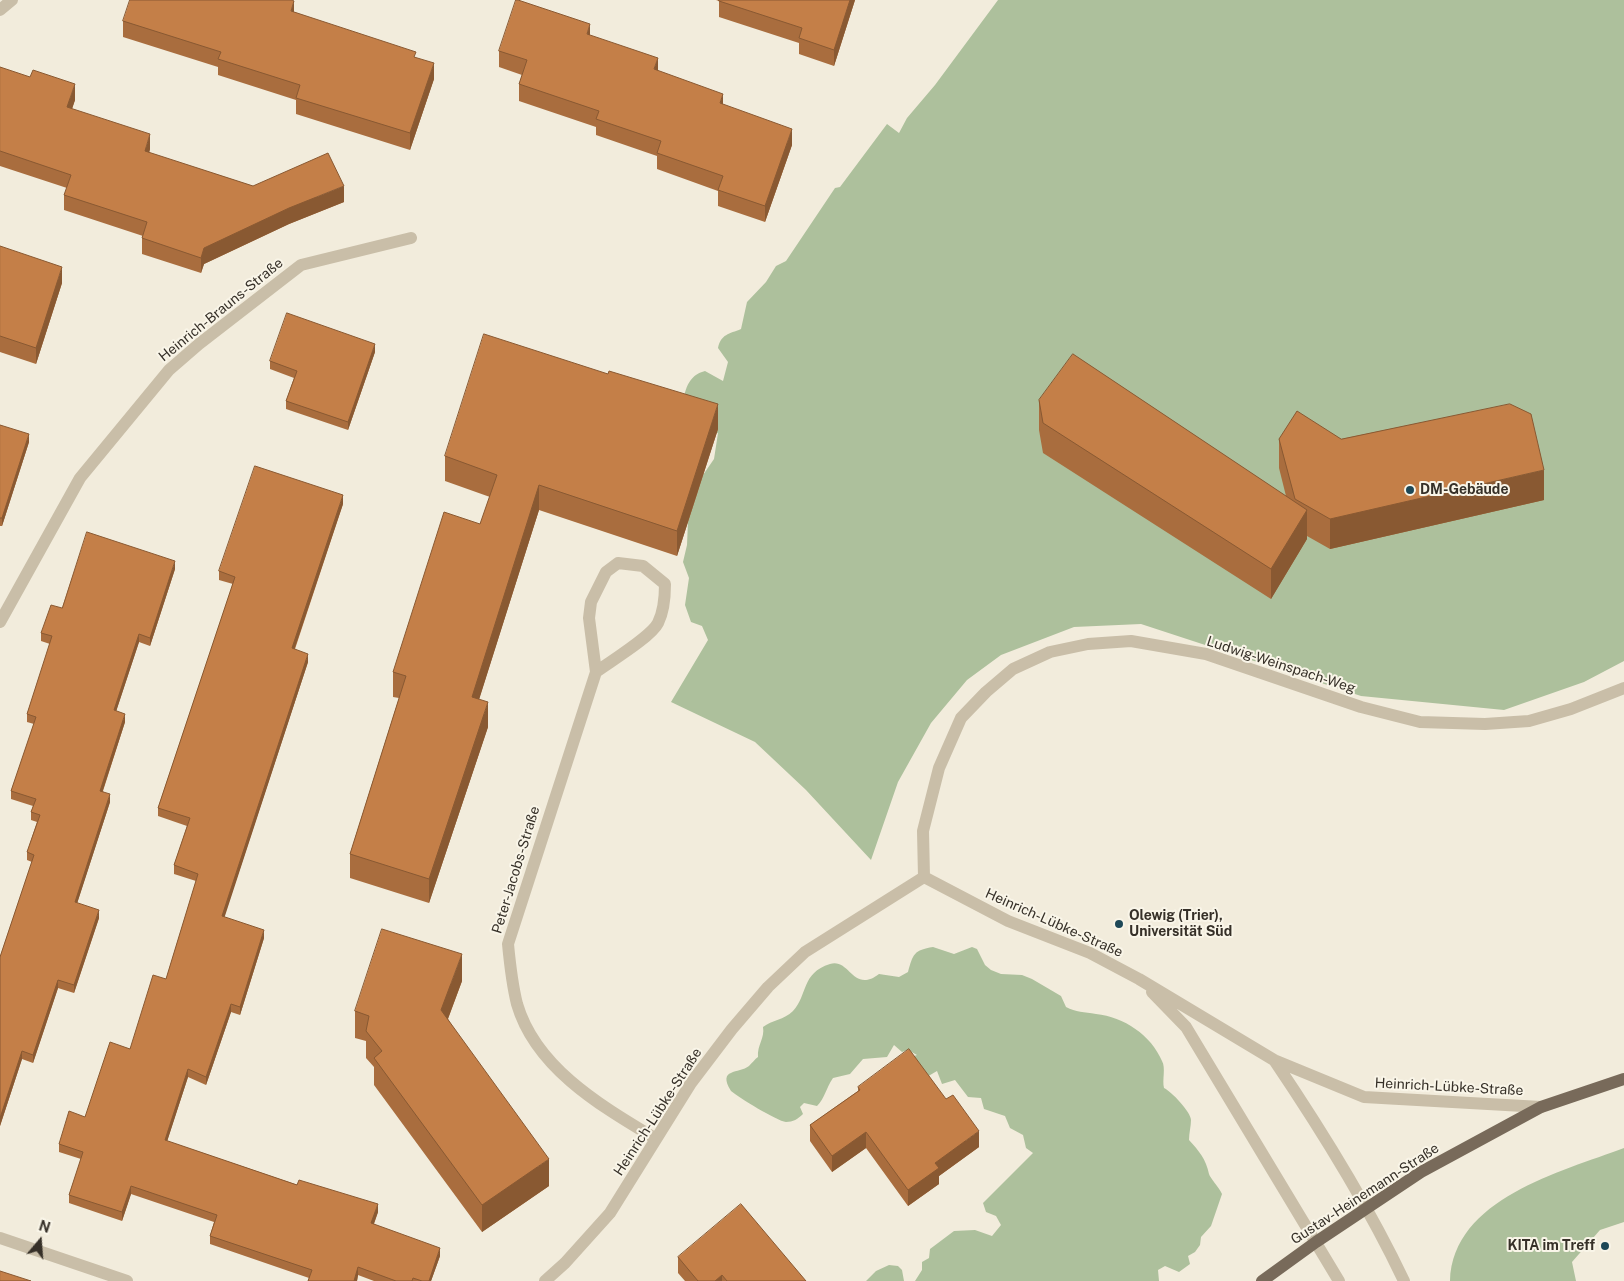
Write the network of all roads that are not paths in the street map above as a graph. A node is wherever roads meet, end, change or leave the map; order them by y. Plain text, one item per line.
1 (12, 0) edge
2 (0, 10) edge
3 (411, 238) dead end
4 (0, 622) edge
5 (596, 672) junction
6 (1624, 688) edge
7 (924, 877) junction
8 (1139, 979) junction
9 (1274, 1060) junction
10 (1624, 1079) edge
11 (1541, 1106) junction
12 (656, 1139) junction
13 (1368, 1207) junction
14 (0, 1238) edge
15 (1316, 1242) junction
16 (127, 1281) edge
17 (546, 1281) edge
18 (1262, 1281) edge
19 (1339, 1281) edge
20 (1404, 1281) edge

1 - 2 street
3 - 4 street, Heinrich-Brauns-Straße
5 - 5 street, Peter-Jacobs-Straße
5 - 12 street, Peter-Jacobs-Straße
6 - 7 street, Ludwig-Weinspach-Weg
7 - 8 street, Heinrich-Lübke-Straße
7 - 12 street, Heinrich-Lübke-Straße
8 - 9 street, Heinrich-Lübke-Straße
8 - 15 street, Heinrich-Lübke-Straße
9 - 11 street, Heinrich-Lübke-Straße
9 - 13 street, Heinrich-Lübke-Straße
10 - 11 main road, Gustav-Heinemann-Straße
11 - 13 main road, Gustav-Heinemann-Straße
12 - 17 street, Heinrich-Lübke-Straße
13 - 15 main road, Gustav-Heinemann-Straße
13 - 20 street, Heinrich-Lübke-Straße
14 - 16 street
15 - 18 main road, Gustav-Heinemann-Straße
15 - 19 street, Heinrich-Lübke-Straße

